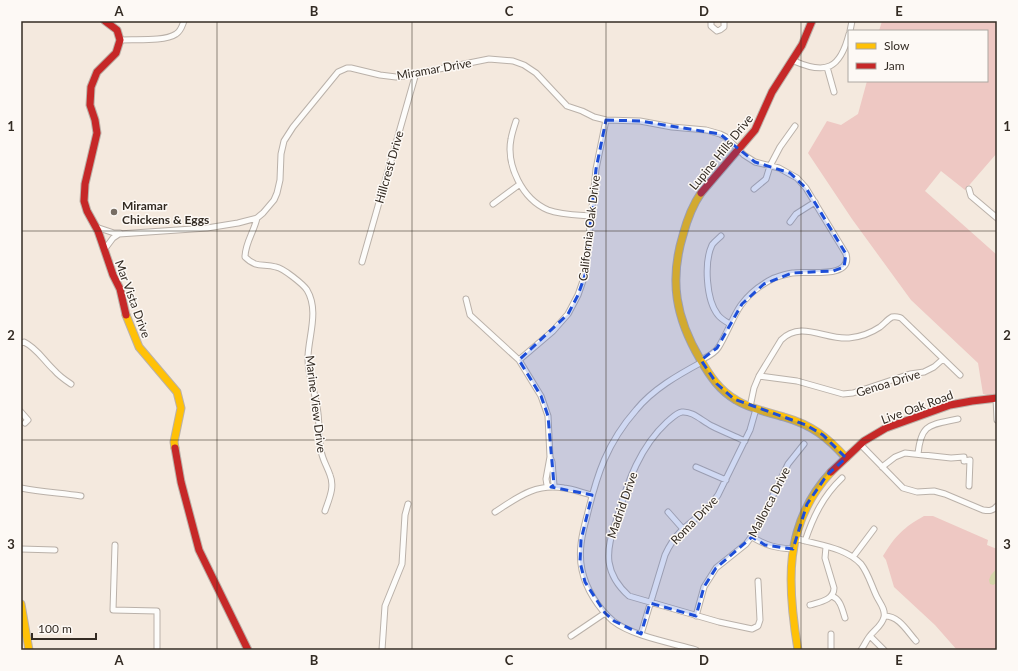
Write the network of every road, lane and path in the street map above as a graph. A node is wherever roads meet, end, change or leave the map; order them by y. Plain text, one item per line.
1 (105, 21) edge
2 (184, 21) edge
3 (711, 21) edge
4 (724, 21) edge
5 (812, 21) edge
6 (848, 38) edge
7 (120, 40) junction
8 (794, 60) junction
9 (827, 67) junction
10 (416, 73) junction
11 (834, 92) dead end
12 (606, 120) junction
13 (516, 121) dead end
14 (795, 126) dead end
15 (738, 149) junction
16 (770, 166) junction
17 (520, 184) junction
18 (754, 188) dead end
19 (969, 189) dead end
20 (815, 202) junction
21 (493, 204) dead end
22 (591, 216) junction
23 (257, 218) junction
24 (997, 218) edge
25 (790, 222) dead end
26 (96, 227) junction
27 (126, 233) junction
28 (721, 236) dead end
29 (104, 250) junction
30 (362, 262) dead end
31 (466, 299) dead end
32 (730, 324) junction
33 (21, 343) edge
34 (942, 359) junction
35 (519, 360) junction
36 (701, 361) junction
37 (960, 375) dead end
38 (760, 376) junction
39 (71, 384) dead end
40 (996, 398) edge
41 (753, 408) junction
42 (21, 412) edge
43 (958, 419) dead end
44 (997, 420) edge
45 (25, 423) dead end
46 (745, 441) junction
47 (804, 444) dead end
48 (860, 444) junction
49 (918, 454) junction
50 (550, 457) junction
51 (846, 458) junction
52 (696, 467) dead end
53 (882, 467) junction
54 (842, 478) dead end
55 (726, 480) junction
56 (549, 486) junction
57 (969, 486) dead end
58 (21, 488) edge
59 (592, 495) junction
60 (81, 496) dead end
61 (408, 504) dead end
62 (996, 509) edge
63 (325, 510) dead end
64 (495, 512) dead end
65 (668, 512) dead end
66 (683, 529) junction
67 (874, 529) dead end
68 (752, 537) junction
69 (795, 538) junction
70 (805, 541) junction
71 (115, 545) dead end
72 (826, 547) junction
73 (21, 549) edge
74 (793, 549) junction
75 (55, 550) dead end
76 (853, 557) junction
77 (758, 581) dead end
78 (832, 596) junction
79 (650, 603) junction
80 (21, 604) edge
81 (810, 605) dead end
82 (605, 613) junction
83 (696, 616) junction
84 (885, 616) junction
85 (845, 618) dead end
86 (641, 634) junction
87 (831, 634) dead end
88 (571, 636) dead end
89 (870, 636) junction
90 (916, 641) dead end
91 (29, 650) edge
92 (157, 650) edge
93 (248, 650) edge
94 (382, 650) edge
95 (696, 650) edge
96 (798, 650) edge
97 (831, 650) edge
98 (861, 650) edge
99 (884, 650) edge

1 - 7 street
2 - 7 street
3 - 4 street
5 - 8 street, Lupine Hills Drive
6 - 9 street
7 - 26 street, Mar Vista Drive
8 - 9 street
8 - 15 street, Lupine Hills Drive
9 - 11 street
10 - 12 street, Miramar Drive
10 - 23 street, Miramar Drive
10 - 30 street, Hillcrest Drive
12 - 15 street, Miramar Drive
12 - 22 street, California Oak Drive
13 - 17 street
14 - 16 street
15 - 16 street, Miramar Drive
15 - 36 street, Lupine Hills Drive
16 - 18 street
16 - 20 street, Miramar Drive
17 - 21 street
17 - 22 street
19 - 24 street
20 - 25 street
20 - 32 street, Miramar Drive
22 - 35 street, California Oak Drive
23 - 27 street
23 - 63 street, Marine View Drive
26 - 27 street
26 - 29 street, Mar Vista Drive
27 - 29 street
28 - 32 street
29 - 93 street, Mar Vista Drive
31 - 35 street
32 - 36 street
33 - 39 street
34 - 37 street
34 - 38 street, Genoa Drive
34 - 38 street, Roma Drive
35 - 50 street
36 - 41 street, Lupine Hills Drive
36 - 59 street
38 - 41 street, Roma Drive
40 - 44 street
40 - 48 street, Live Oak Road
41 - 46 street, Roma Drive
41 - 51 street, Lupine Hills Drive
42 - 45 street
43 - 49 street
46 - 55 street, Roma Drive
46 - 79 street, Madrid Drive
47 - 68 street, Mallorca Drive
48 - 51 street, Live Oak Road
48 - 53 street
49 - 53 street
49 - 57 street
50 - 56 street
50 - 56 street
51 - 69 street, Live Oak Road
52 - 55 street
53 - 62 street
54 - 70 street
55 - 66 street, Roma Drive
56 - 59 street
56 - 64 street
58 - 60 street
59 - 82 street
61 - 94 street
65 - 66 street
66 - 79 street, Roma Drive
67 - 76 street
68 - 74 street
68 - 83 street, Mallorca Drive
69 - 70 street
69 - 74 street, Live Oak Road
70 - 72 street
71 - 92 street
72 - 76 street
72 - 78 street
73 - 75 street
74 - 96 street, Live Oak Road
76 - 84 street
77 - 83 street, Madrid Drive
78 - 81 street
78 - 85 street
79 - 83 street, Madrid Drive
79 - 86 street, Roma Drive
80 - 91 street
82 - 86 street
82 - 88 street
84 - 89 street
84 - 90 street
86 - 95 street
87 - 97 street
89 - 98 street
89 - 99 street

